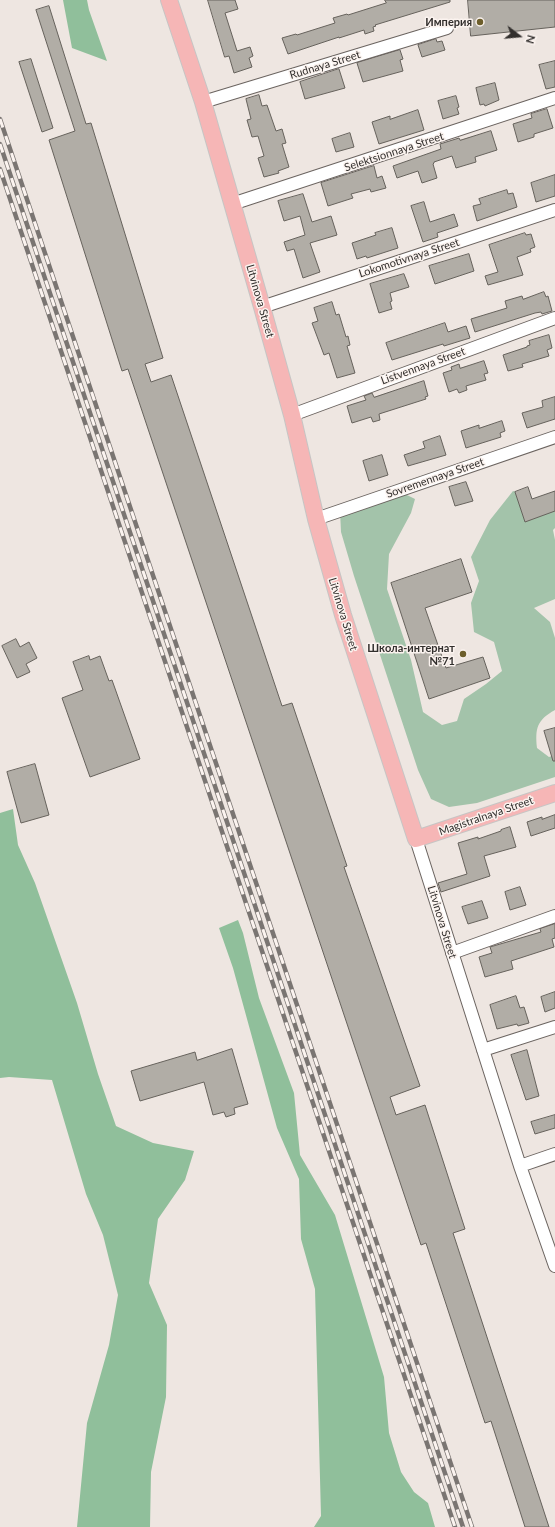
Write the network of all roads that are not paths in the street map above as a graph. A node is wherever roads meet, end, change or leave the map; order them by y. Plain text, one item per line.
1 (171, 1) edge
2 (447, 28) dead end
3 (555, 98) edge
4 (203, 102) junction
5 (232, 204) junction
6 (555, 210) edge
7 (262, 307) junction
8 (555, 318) edge
9 (292, 415) junction
10 (555, 437) edge
11 (316, 519) junction
12 (555, 793) edge
13 (416, 839) junction
14 (555, 916) edge
15 (452, 953) junction
16 (555, 1027) edge
17 (483, 1050) junction
18 (555, 1154) edge
19 (520, 1166) junction
20 (555, 1266) edge

1 - 4 main road, Litvinova Street
2 - 4 street, Rudnaya Street
3 - 5 street, Selektsionnaya Street
4 - 5 main road, Litvinova Street
5 - 7 main road, Litvinova Street
6 - 7 street, Lokomotivnaya Street
7 - 9 main road, Litvinova Street
8 - 9 street, Listvennaya Street
9 - 11 main road, Litvinova Street
10 - 11 street, Sovremennaya Street
11 - 13 main road, Litvinova Street
12 - 13 main road, Magistralnaya Street
13 - 15 street, Litvinova Street
14 - 15 street
15 - 17 street, Litvinova Street
16 - 17 street
17 - 19 street, Litvinova Street
18 - 19 street
19 - 20 street, Litvinova Street

